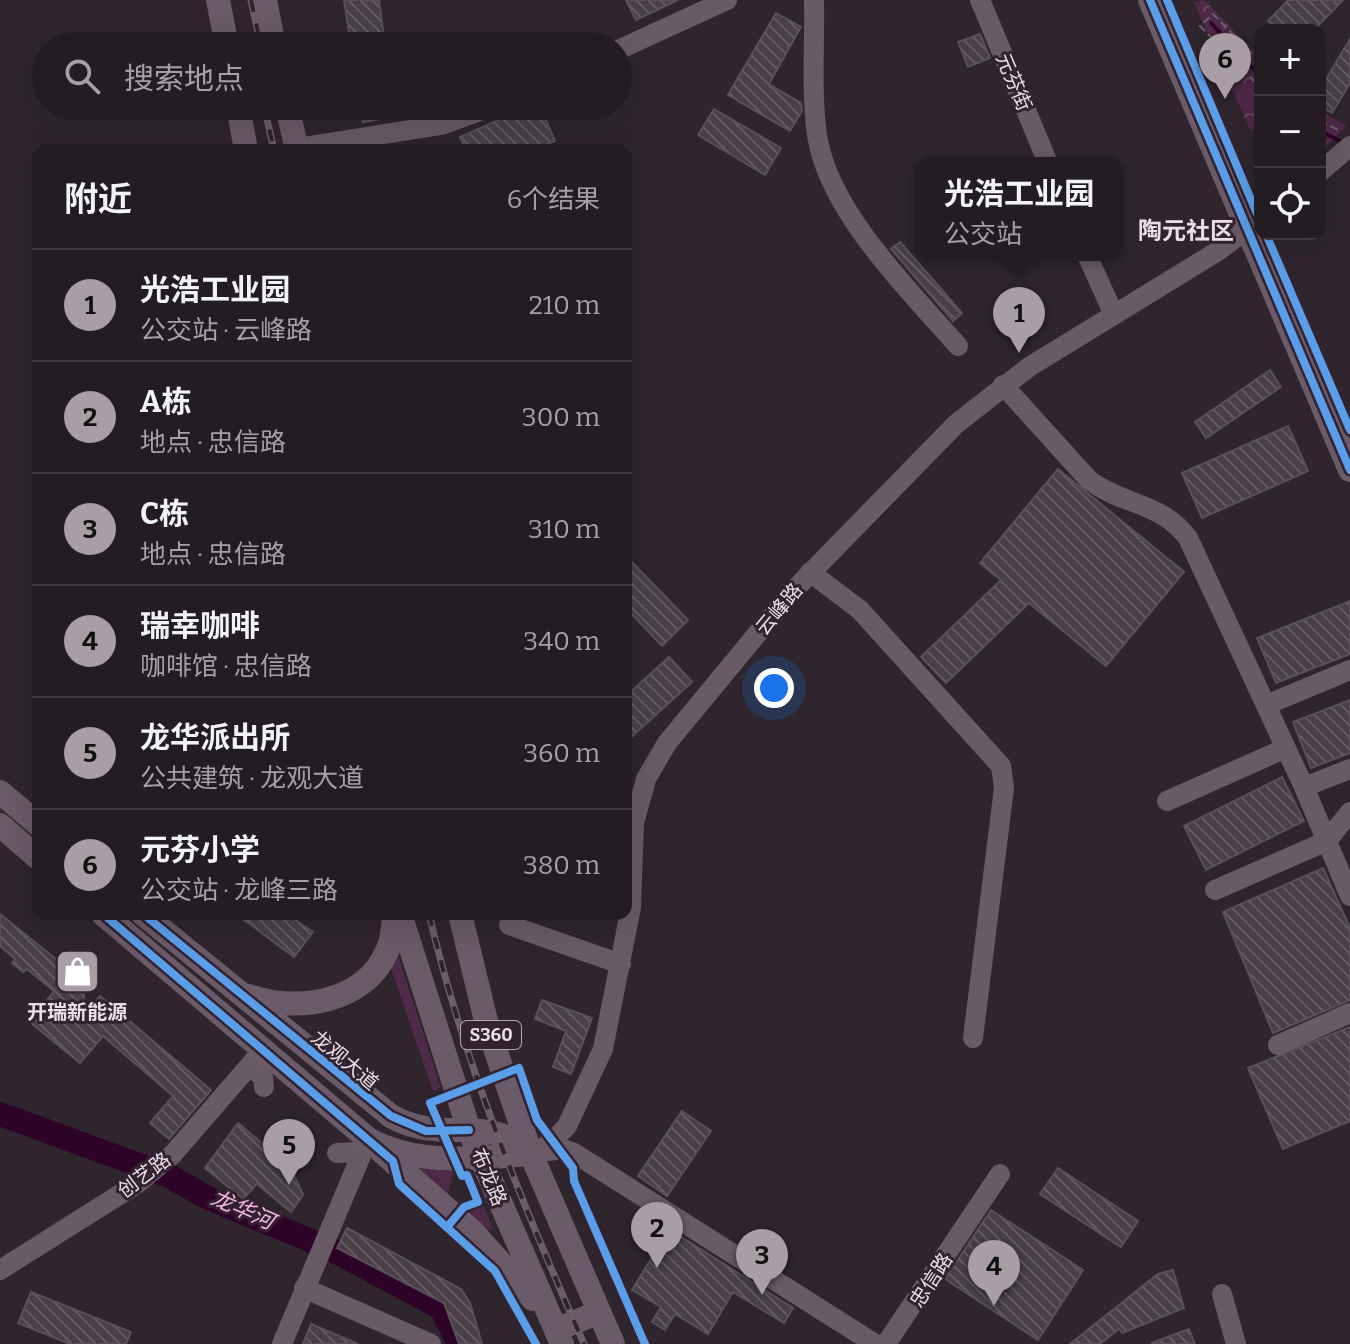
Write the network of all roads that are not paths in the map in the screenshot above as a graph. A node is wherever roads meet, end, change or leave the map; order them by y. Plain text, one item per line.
1 (218, 0) edge
2 (265, 0) edge
3 (727, 0) edge
4 (806, 0) edge
5 (814, 0) edge
6 (980, 0) edge
7 (1150, 0) edge
8 (1167, 0) edge
9 (224, 32) edge
10 (271, 32) edge
11 (632, 44) edge
12 (241, 120) edge
13 (290, 120) edge
14 (455, 120) edge
15 (245, 144) edge
16 (296, 144) edge
17 (327, 144) edge
18 (1346, 152) edge
19 (1045, 157) edge
20 (1325, 168) edge
21 (1254, 213) edge
22 (1254, 215) edge
23 (1254, 228) edge
24 (1265, 240) edge
25 (1090, 261) edge
26 (1114, 315) junction
27 (958, 346) dead end
28 (1003, 385) junction
29 (1326, 395) junction
30 (1350, 430) edge
31 (1350, 470) edge
32 (810, 572) junction
33 (1350, 670) edge
34 (1266, 705) junction
35 (1286, 748) junction
36 (1350, 769) edge
37 (1304, 787) junction
38 (0, 792) edge
39 (1167, 801) dead end
40 (1350, 812) edge
41 (32, 819) edge
42 (0, 825) edge
43 (1327, 841) junction
44 (32, 853) edge
45 (632, 879) edge
46 (1215, 890) dead end
47 (1350, 896) edge
48 (109, 920) edge
49 (150, 920) edge
50 (396, 920) edge
51 (399, 920) edge
52 (461, 920) edge
53 (629, 920) edge
54 (509, 925) dead end
55 (621, 964) junction
56 (233, 991) junction
57 (1350, 1013) edge
58 (973, 1038) dead end
59 (1278, 1045) dead end
60 (257, 1058) junction
61 (264, 1087) dead end
62 (469, 1130) junction
63 (365, 1146) junction
64 (337, 1153) dead end
65 (531, 1154) junction
66 (480, 1157) junction
67 (1000, 1174) dead end
68 (0, 1270) edge
69 (304, 1288) junction
70 (1222, 1294) dead end
71 (599, 1312) junction
72 (559, 1337) edge
73 (861, 1341) edge
74 (425, 1342) edge
75 (282, 1344) edge
76 (613, 1344) edge
77 (886, 1344) edge
78 (1236, 1344) edge

1 - 9 main road
2 - 10 main road
3 - 11 street
4 - 5 street
5 - 27 street
6 - 19 street, 元芬街
7 - 22 main road
8 - 21 main road
12 - 15 main road
13 - 16 main road
14 - 17 street
18 - 20 street
23 - 26 street, 云峰路
24 - 29 main road
25 - 26 street
26 - 28 street, 云峰路
28 - 32 street, 云峰路
28 - 34 street
29 - 30 main road
29 - 31 main road
32 - 45 street, 云峰路
32 - 58 street
33 - 34 street
34 - 35 street
35 - 37 street
35 - 39 street
36 - 37 street
37 - 43 street
38 - 41 main road
40 - 43 street
42 - 44 main road
43 - 46 street
43 - 47 street
48 - 60 main road
49 - 56 main road, 龙观大道
50 - 56 main road
51 - 62 main road, 布龙路 / S360
52 - 65 main road, S360
53 - 55 street, 云峰路
54 - 55 street
55 - 65 street, 云峰路
56 - 62 main road, 龙观大道
57 - 59 street
60 - 61 street
60 - 63 main road
60 - 68 street, 创艺路
62 - 65 main road, 龙观大道
62 - 66 main road, 布龙路 / S360
63 - 64 street
63 - 66 main road
63 - 69 street
63 - 72 main road
65 - 66 main road
65 - 71 main road
65 - 73 street
66 - 72 main road, 布龙路 / S360
67 - 77 street, 忠信路
69 - 74 street
69 - 75 street
70 - 78 street
71 - 72 main road
71 - 76 main road

